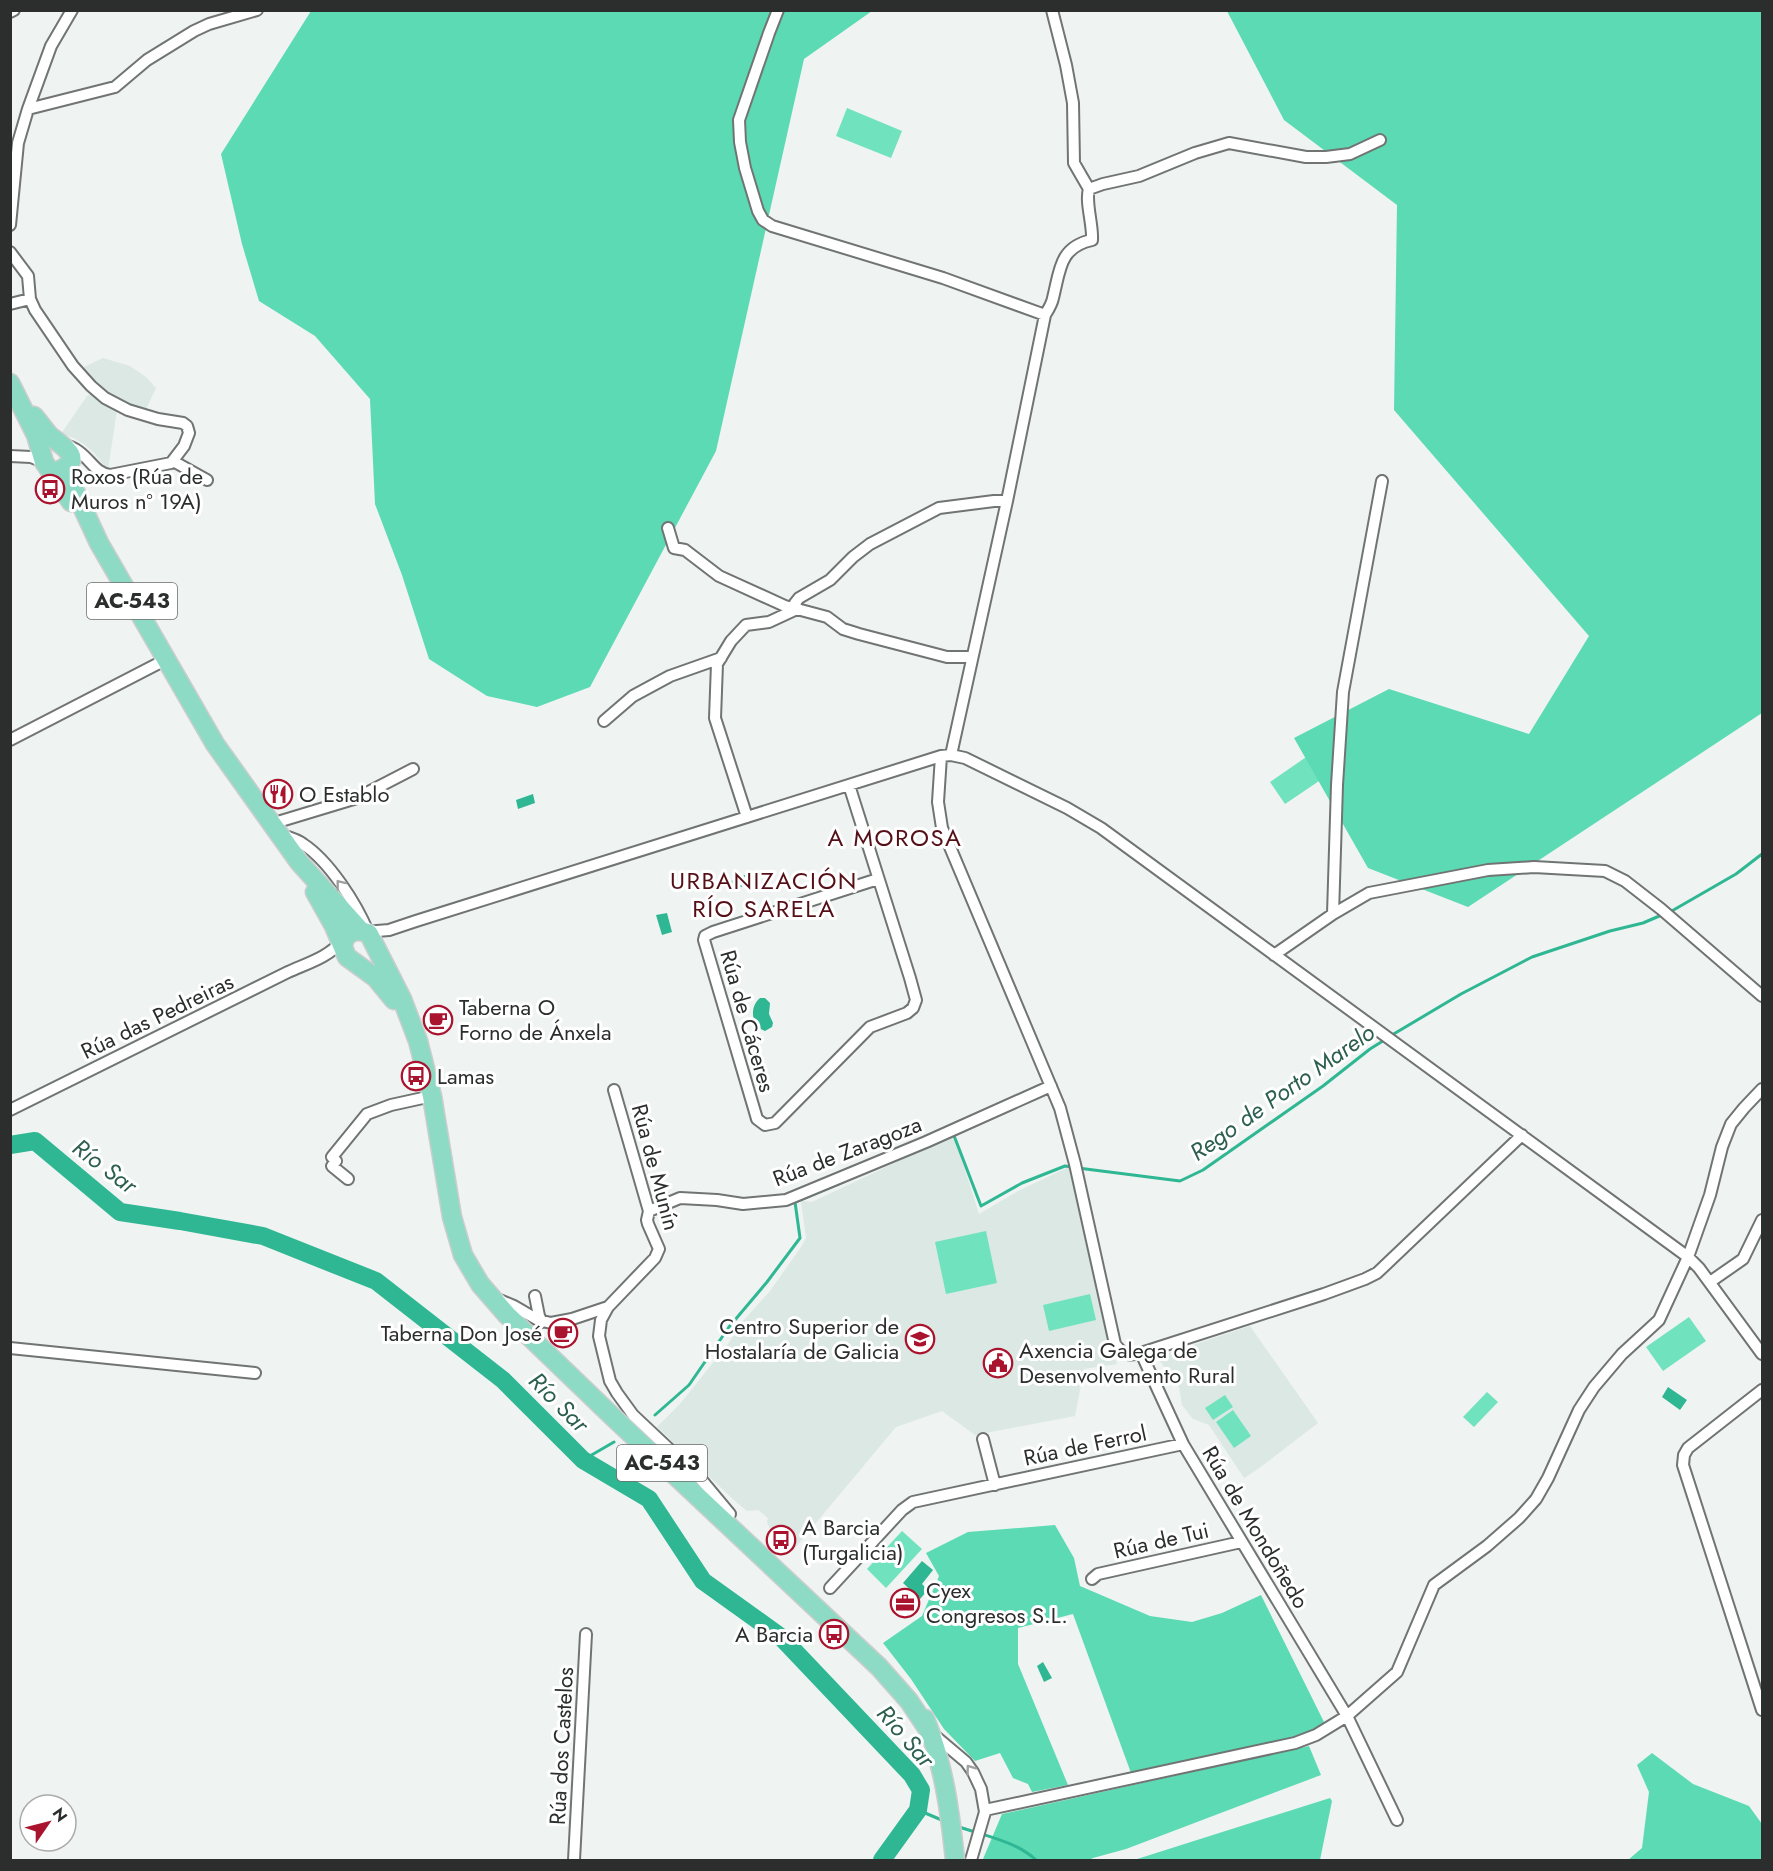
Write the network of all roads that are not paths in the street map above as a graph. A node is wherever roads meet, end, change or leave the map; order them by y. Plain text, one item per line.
1 (72, 10) edge
2 (257, 10) edge
3 (778, 10) edge
4 (1052, 10) edge
5 (28, 109) junction
6 (1380, 140) dead end
7 (1089, 189) junction
8 (10, 225) edge
9 (10, 252) edge
10 (30, 299) junction
11 (10, 304) edge
12 (1045, 315) junction
13 (13, 388) edge
14 (46, 453) junction
15 (10, 456) edge
16 (173, 461) junction
17 (69, 463) junction
18 (96, 468) junction
19 (207, 480) dead end
20 (1382, 481) dead end
21 (1007, 501) junction
22 (668, 528) dead end
23 (99, 543) junction
24 (797, 609) junction
25 (972, 657) junction
26 (721, 658) junction
27 (165, 660) junction
28 (604, 721) dead end
29 (10, 740) edge
30 (946, 756) junction
31 (413, 769) dead end
32 (849, 785) junction
33 (747, 817) junction
34 (275, 829) junction
35 (878, 879) junction
36 (1333, 914) junction
37 (360, 944) junction
38 (1274, 954) junction
39 (322, 957) junction
40 (1762, 996) edge
41 (415, 1034) junction
42 (1050, 1086) junction
43 (1762, 1089) edge
44 (614, 1090) dead end
45 (432, 1096) junction
46 (10, 1110) edge
47 (1522, 1136) junction
48 (348, 1179) dead end
49 (649, 1211) junction
50 (1762, 1220) edge
51 (1688, 1257) junction
52 (1710, 1282) junction
53 (487, 1295) junction
54 (535, 1296) dead end
55 (608, 1307) junction
56 (542, 1322) junction
57 (10, 1348) edge
58 (1141, 1353) junction
59 (1762, 1354) edge
60 (255, 1373) dead end
61 (573, 1377) junction
62 (610, 1381) junction
63 (1762, 1390) edge
64 (601, 1399) junction
65 (983, 1438) dead end
66 (1183, 1444) junction
67 (995, 1485) junction
68 (730, 1514) junction
69 (1241, 1542) junction
70 (1092, 1580) dead end
71 (830, 1588) dead end
72 (586, 1634) dead end
73 (1762, 1710) edge
74 (1347, 1716) junction
75 (929, 1731) junction
76 (985, 1810) junction
77 (1397, 1820) dead end
78 (972, 1857) edge
79 (574, 1860) edge
80 (955, 1860) edge

1 - 5 street
2 - 5 street
3 - 12 street
4 - 7 street
5 - 8 street
6 - 7 street
7 - 12 street
9 - 10 street
10 - 11 street
10 - 16 street
12 - 21 street
13 - 14 main road, AC-543
14 - 15 street
14 - 17 main road
14 - 18 street
14 - 23 main road, AC-543
16 - 18 street
16 - 19 street
17 - 18 street
17 - 23 main road, AC-543
20 - 36 street
21 - 24 street
21 - 25 street
22 - 24 street
23 - 27 main road, AC-543
24 - 25 street
24 - 26 street
25 - 30 street
26 - 28 street
26 - 33 street
27 - 29 street
27 - 34 main road, AC-543
30 - 32 street
30 - 38 street
30 - 42 street
31 - 34 street
32 - 33 street
32 - 35 street
33 - 37 street
34 - 37 main road, AC-543
37 -> 34 street
35 - 35 street, Rúa de Cáceres
36 - 38 street
36 - 40 street
37 - 39 street, Rúa das Pedreiras
37 - 39 street, Rúa das Pedreiras
37 - 41 main road, AC-543
37 - 41 main road, AC-543
38 - 47 street
39 - 46 street, Rúa das Pedreiras
41 - 45 main road, AC-543
42 - 49 street, Rúa de Zaragoza
42 - 58 street
43 - 51 street
44 - 49 street, Rúa de Munín
45 - 48 street
45 - 53 main road, AC-543
47 - 51 street
47 - 58 street
49 - 55 street, Rúa de Munín
50 - 52 street
51 - 52 street
51 - 74 street
52 - 59 street
53 - 56 street
53 - 61 main road, AC-543
54 - 56 street
55 - 56 street, Rúa de Munín
55 - 62 street, Rúa de Munín
57 - 60 street
58 - 66 street, Rúa de Mondoñedo
61 - 64 main road, AC-543
61 - 75 main road, AC-543
62 - 64 street
62 - 68 street, Rúa de Munín
63 - 73 street
64 - 68 main road, AC-543
65 - 67 street
66 - 67 street, Rúa de Ferrol
66 - 69 street, Rúa de Mondoñedo
67 - 71 street, Rúa de Ferrol
68 - 75 main road, AC-543
69 - 70 street, Rúa de Tui
69 - 74 street, Rúa de Mondoñedo
72 - 79 street, Rúa dos Castelos
74 - 76 street
74 - 77 street, Rúa de Mondoñedo
76 -> 75 street
75 - 80 main road, AC-543
76 - 78 street

